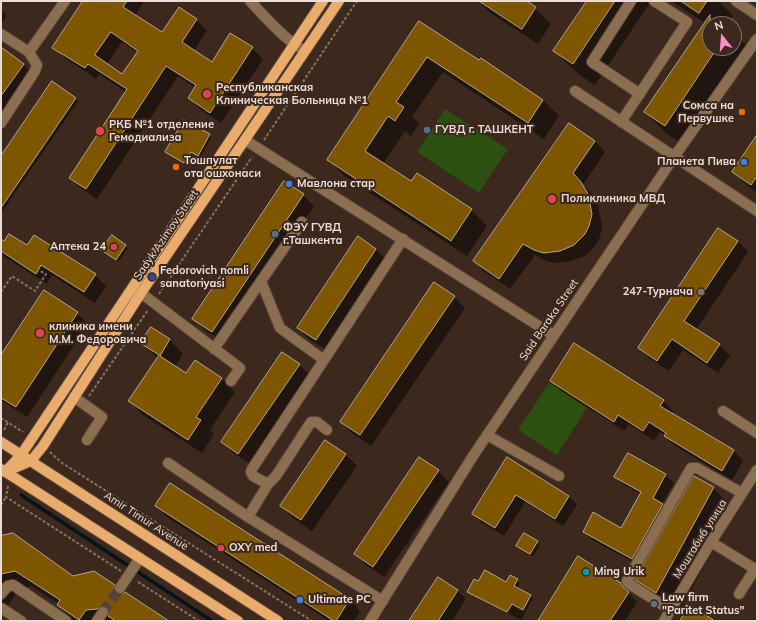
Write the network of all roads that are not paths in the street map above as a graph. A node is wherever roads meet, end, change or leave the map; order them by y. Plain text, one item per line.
1 (65, 1) edge
2 (250, 1) edge
3 (323, 1) edge
4 (339, 1) edge
5 (631, 1) edge
6 (654, 1) edge
7 (736, 1) edge
8 (757, 14) edge
9 (1, 34) edge
10 (757, 39) edge
11 (294, 45) junction
12 (305, 51) junction
13 (29, 52) junction
14 (575, 91) dead end
15 (640, 94) junction
16 (621, 122) junction
17 (1, 123) edge
18 (234, 134) junction
19 (245, 140) junction
20 (674, 157) junction
21 (756, 210) edge
22 (302, 222) dead end
23 (403, 239) junction
24 (261, 281) junction
25 (141, 293) junction
26 (553, 335) junction
27 (214, 349) junction
28 (324, 360) junction
29 (231, 381) dead end
30 (74, 398) junction
31 (723, 412) dead end
32 (327, 430) dead end
33 (757, 433) edge
34 (487, 435) junction
35 (87, 440) dead end
36 (1, 442) edge
37 (21, 455) junction
38 (31, 461) junction
39 (168, 463) dead end
40 (2, 470) edge
41 (757, 470) edge
42 (559, 476) dead end
43 (268, 484) junction
44 (742, 493) junction
45 (248, 517) junction
46 (711, 542) junction
47 (133, 568) junction
48 (756, 569) edge
49 (120, 588) tunnel mouth
50 (1, 594) edge
51 (739, 594) dead end
52 (383, 601) junction
53 (1, 608) edge
54 (671, 610) junction
55 (103, 612) tunnel mouth
56 (235, 620) edge
57 (21, 621) edge
58 (66, 621) edge
59 (97, 621) edge
60 (278, 621) edge
61 (370, 621) edge
62 (664, 621) edge

1 - 13 street
2 - 11 street
3 - 11 main road, Sadyk Azimov Street
4 - 12 main road, Sadyk Azimov Street
5 - 15 street
6 - 15 street
7 - 8 street
9 - 13 street
10 - 20 street, Said Baraka Street
11 - 12 street
11 - 18 main road, Sadyk Azimov Street
12 - 19 main road, Sadyk Azimov Street
13 - 17 street
14 - 16 street
15 - 16 street
16 - 20 street
18 - 19 main road
18 - 37 main road, Sadyk Azimov Street
19 - 23 street
19 - 25 main road, Sadyk Azimov Street
20 - 21 street
20 - 26 street, Said Baraka Street
22 - 24 street
23 - 26 street
23 - 28 street
24 - 27 street
24 - 28 street
25 - 27 street
25 - 30 main road, Sadyk Azimov Street
26 - 34 street, Said Baraka Street
27 - 29 street
28 - 43 street
30 - 35 street
30 - 38 main road, Sadyk Azimov Street
31 - 33 street
32 - 43 street
34 - 42 street
34 - 52 street, Said Baraka Street
36 - 37 main road, Amir Timur Avenue
37 - 38 main road, Amir Timur Avenue
37 - 40 main road, Sadyk Azimov Street
38 - 40 main road
38 - 60 main road, Amir Timur Avenue
39 - 45 street
40 - 47 main road
41 - 44 street, Моштабиб улица
43 - 45 street
44 - 46 street, Моштабиб улица
44 - 54 street
45 - 52 street
46 - 48 street
46 - 54 street, Моштабиб улица
47 - 49 street
47 - 56 main road
48 - 51 street
50 - 58 street
52 - 61 street, Said Baraka Street
53 - 57 street
54 - 62 street, Моштабиб улица
55 - 59 street

